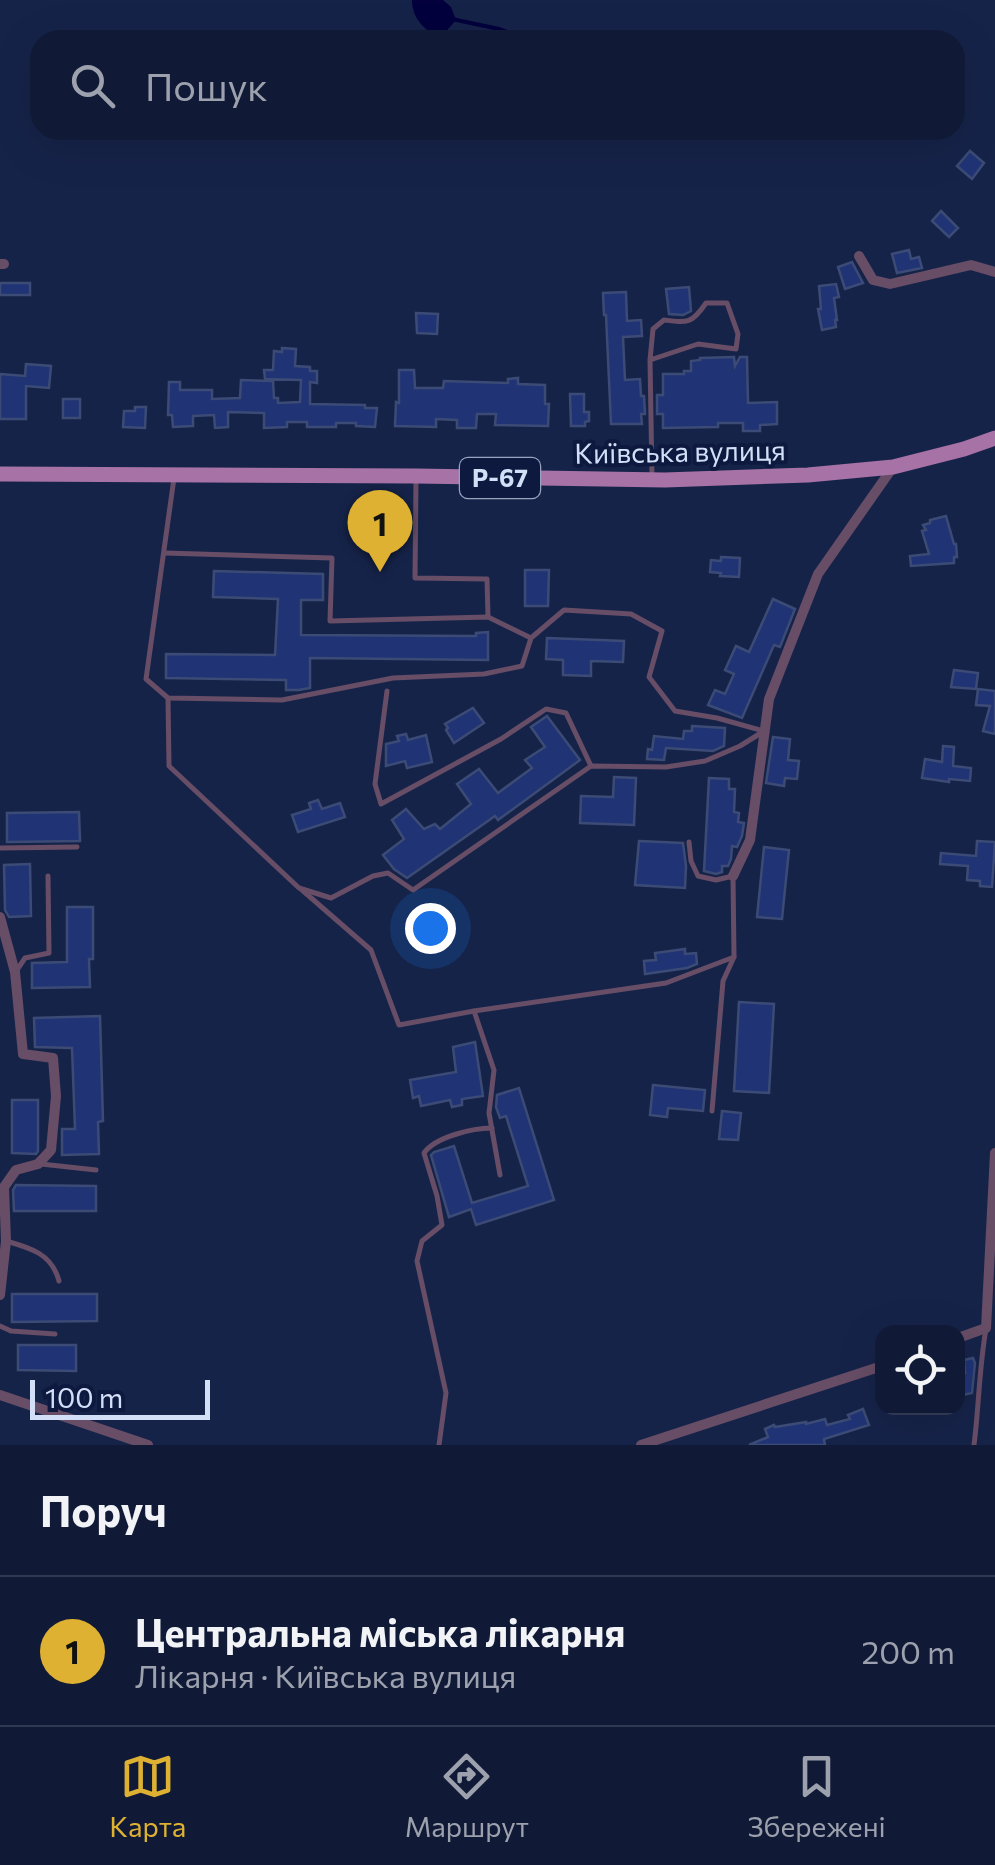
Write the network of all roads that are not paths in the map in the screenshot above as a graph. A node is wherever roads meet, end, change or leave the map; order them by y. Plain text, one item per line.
1 (859, 256) dead end
2 (995, 272) edge
3 (650, 360) junction
4 (995, 438) edge
5 (893, 467) junction
6 (0, 474) edge
7 (174, 476) junction
8 (416, 476) junction
9 (652, 480) junction
10 (165, 553) junction
11 (488, 617) junction
12 (532, 638) junction
13 (387, 690) dead end
14 (168, 698) junction
15 (764, 731) junction
16 (591, 766) junction
17 (689, 842) dead end
18 (77, 847) dead end
19 (0, 848) edge
20 (48, 876) dead end
21 (733, 876) junction
22 (300, 888) junction
23 (0, 916) edge
24 (734, 957) junction
25 (15, 972) junction
26 (474, 1012) junction
27 (712, 1111) dead end
28 (492, 1128) junction
29 (995, 1153) edge
30 (38, 1164) junction
31 (96, 1170) dead end
32 (500, 1176) dead end
33 (6, 1242) junction
34 (59, 1281) dead end
35 (0, 1295) edge
36 (0, 1326) edge
37 (990, 1330) edge
38 (55, 1334) dead end
39 (965, 1336) edge
40 (875, 1368) edge
41 (0, 1395) edge
42 (148, 1445) edge
43 (438, 1445) edge
44 (641, 1445) edge
45 (974, 1445) edge

1 - 2 street
3 - 3 lane
3 - 9 lane
4 - 5 main road, Київська вулиця / Р-67
5 - 9 main road, Київська вулиця / Р-67
5 - 15 street
6 - 7 main road, Київська вулиця / Р-67
7 - 8 main road, Київська вулиця / Р-67
7 - 10 lane
8 - 9 main road, Київська вулиця / Р-67
8 - 11 lane
10 - 11 lane
10 - 14 lane
11 - 12 lane
12 - 14 lane
12 - 15 lane
13 - 16 lane
14 - 22 lane
15 - 16 lane
15 - 21 street
16 - 22 lane
17 - 21 lane
18 - 19 lane
20 - 25 lane
21 - 24 lane
22 - 26 lane
23 - 25 street
24 - 26 lane
24 - 27 lane
25 - 30 street
26 - 28 lane
28 - 32 lane
28 - 43 lane
29 - 37 street
30 - 31 lane
30 - 33 street
33 - 34 lane
33 - 35 street
36 - 38 lane
37 - 39 street
37 - 45 lane
40 - 44 street
41 - 42 street

